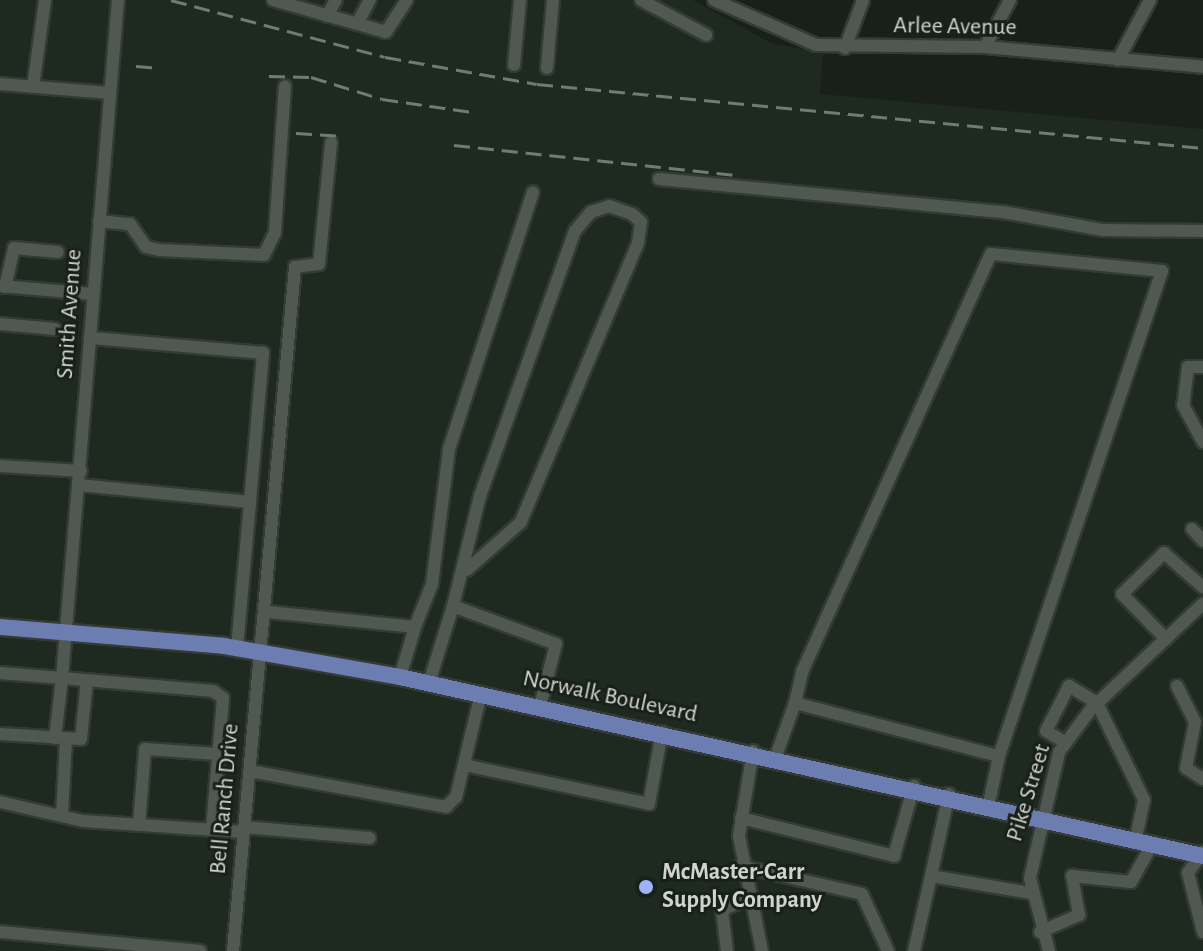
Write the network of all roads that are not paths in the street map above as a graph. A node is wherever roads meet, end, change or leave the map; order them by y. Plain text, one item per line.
1 (45, 0) edge
2 (118, 0) edge
3 (273, 0) edge
4 (336, 0) edge
5 (370, 0) edge
6 (407, 0) edge
7 (520, 0) edge
8 (553, 0) edge
9 (641, 0) edge
10 (714, 0) edge
11 (863, 0) edge
12 (1010, 0) edge
13 (1150, 0) edge
14 (327, 16) junction
15 (357, 24) junction
16 (706, 35) dead end
17 (985, 47) junction
18 (845, 48) junction
19 (1118, 60) junction
20 (514, 65) dead end
21 (1203, 67) edge
22 (547, 68) dead end
23 (0, 84) edge
24 (285, 86) dead end
25 (33, 87) junction
26 (110, 93) junction
27 (331, 143) dead end
28 (659, 179) dead end
29 (533, 192) dead end
30 (99, 221) junction
31 (1203, 231) edge
32 (58, 252) dead end
33 (2, 286) edge
34 (93, 294) junction
35 (0, 324) edge
36 (55, 329) dead end
37 (90, 338) junction
38 (1203, 367) edge
39 (1200, 432) edge
40 (0, 466) edge
41 (81, 471) junction
42 (79, 485) junction
43 (250, 502) junction
44 (1192, 529) dead end
45 (1203, 541) edge
46 (467, 570) junction
47 (1203, 587) edge
48 (1203, 604) edge
49 (453, 606) junction
50 (268, 612) junction
51 (0, 627) edge
52 (415, 627) junction
53 (68, 632) junction
54 (1166, 639) junction
55 (237, 648) junction
56 (261, 651) junction
57 (0, 673) edge
58 (400, 677) junction
59 (62, 678) junction
60 (87, 680) junction
61 (429, 683) junction
62 (1177, 686) dead end
63 (481, 694) junction
64 (795, 703) junction
65 (1097, 703) junction
66 (540, 706) junction
67 (662, 732) junction
68 (0, 734) edge
69 (61, 738) junction
70 (1066, 743) junction
71 (753, 751) junction
72 (218, 754) junction
73 (776, 756) junction
74 (999, 756) junction
75 (464, 765) junction
76 (250, 771) junction
77 (1203, 779) edge
78 (914, 786) junction
79 (949, 794) junction
80 (0, 802) edge
81 (989, 803) junction
82 (62, 815) junction
83 (1043, 815) junction
84 (741, 818) junction
85 (139, 825) junction
86 (212, 829) junction
87 (244, 829) junction
88 (370, 838) dead end
89 (1136, 839) junction
90 (1153, 843) junction
91 (1202, 854) edge
92 (740, 866) junction
93 (931, 876) junction
94 (1030, 893) junction
95 (748, 898) junction
96 (0, 932) edge
97 (1040, 932) junction
98 (1203, 932) edge
99 (200, 951) edge
100 (233, 951) edge
101 (727, 951) edge
102 (762, 951) edge
103 (888, 951) edge
104 (914, 951) edge
105 (1049, 951) edge

1 - 25 street
2 - 26 street, Smith Avenue
3 - 14 street
4 - 14 street
5 - 15 street
6 - 15 street
7 - 20 street
8 - 22 street
9 - 16 street
10 - 18 street, Arlee Avenue
11 - 18 street
12 - 17 street
13 - 19 street
14 - 15 street
17 - 18 street, Arlee Avenue
17 - 19 street, Arlee Avenue
19 - 21 street, Arlee Avenue
23 - 25 street
24 - 30 street
25 - 26 street
26 - 30 street, Smith Avenue
27 - 50 street, Bell Ranch Drive
28 - 31 street
29 - 52 street
30 - 34 street, Smith Avenue
32 - 33 street
33 - 34 street
34 - 37 street, Smith Avenue
35 - 36 street
37 - 41 street, Smith Avenue
37 - 43 street
38 - 39 street
40 - 41 street
41 - 42 street, Smith Avenue
42 - 43 street
42 - 53 street, Smith Avenue
43 - 55 street
44 - 45 street
46 - 46 street
46 - 49 street
47 - 54 street
48 - 54 street, Pike Street
49 - 61 street
49 - 66 street
50 - 52 street
50 - 56 street, Bell Ranch Drive
51 - 53 main road, Norwalk Boulevard
52 - 58 street
53 - 55 main road, Norwalk Boulevard
53 - 59 street, Smith Avenue
54 - 65 street, Pike Street
55 - 56 main road, Norwalk Boulevard
56 - 58 main road, Norwalk Boulevard
56 - 76 street, Bell Ranch Drive
57 - 59 street
58 - 61 main road, Norwalk Boulevard
59 - 60 street
59 - 69 street, Smith Avenue
60 - 69 street
60 - 72 street
61 - 63 main road, Norwalk Boulevard
62 - 77 street
63 - 66 main road, Norwalk Boulevard
63 - 75 street
64 - 73 street
64 - 74 street
64 - 74 street
65 - 70 street, Pike Street
65 - 70 street
65 - 89 street
66 - 67 main road, Norwalk Boulevard
67 - 71 main road, Norwalk Boulevard
67 - 75 street
68 - 69 street
69 - 82 street, Smith Avenue
70 - 83 street, Pike Street
71 - 73 main road, Norwalk Boulevard
71 - 84 street
72 - 85 street
72 - 86 street
73 - 78 main road, Norwalk Boulevard
74 - 81 street
75 - 76 street
76 - 87 street, Bell Ranch Drive
78 - 79 main road, Norwalk Boulevard
78 - 84 street
79 - 81 main road, Norwalk Boulevard
79 - 93 street
80 - 82 street
81 - 83 main road, Norwalk Boulevard
82 - 85 street
83 - 89 main road, Norwalk Boulevard
83 - 94 street, Pike Street
84 - 92 street
85 - 86 street
86 - 87 street
87 - 88 street
87 - 100 street, Bell Ranch Drive
89 - 90 main road, Norwalk Boulevard
90 - 91 main road, Norwalk Boulevard
90 - 97 street
91 - 98 street
92 - 95 street
92 - 103 street
93 - 94 street
93 - 104 street
94 - 97 street, Pike Street
95 - 101 street
95 - 102 street
96 - 99 street
97 - 105 street, Pike Street

